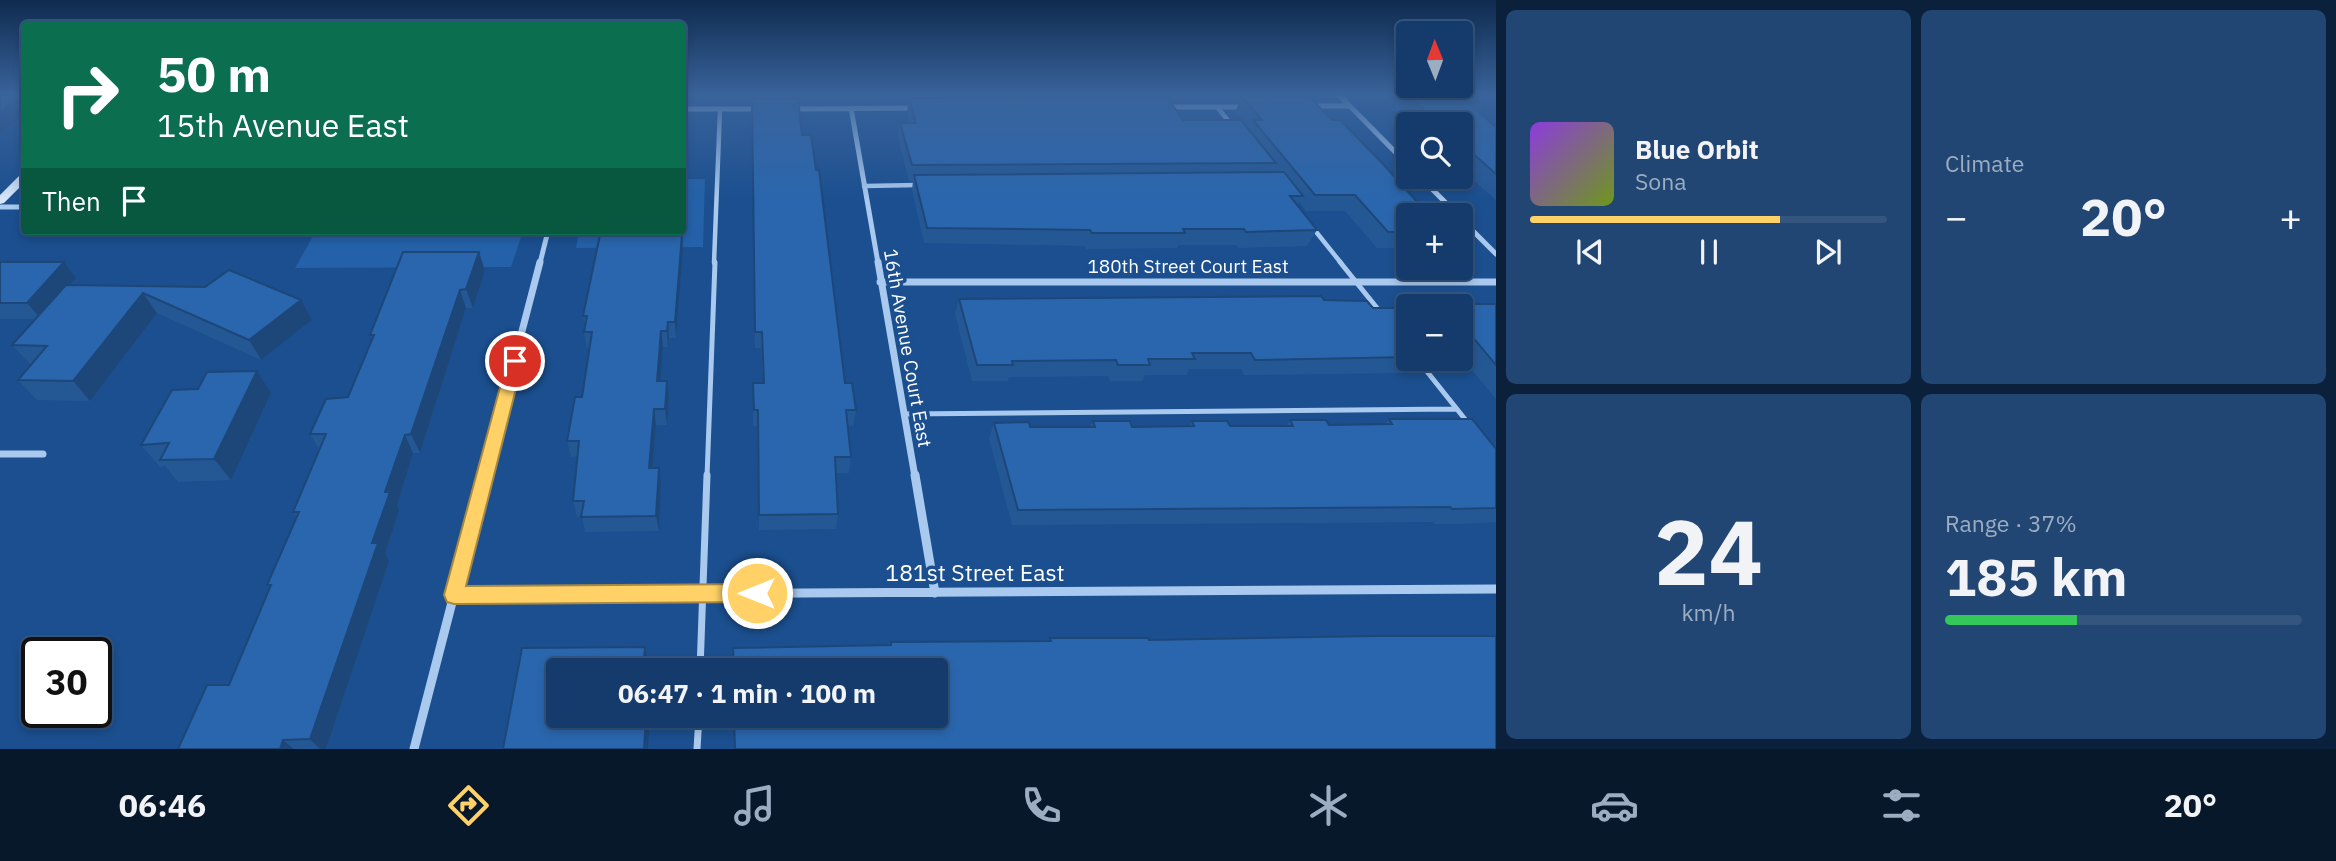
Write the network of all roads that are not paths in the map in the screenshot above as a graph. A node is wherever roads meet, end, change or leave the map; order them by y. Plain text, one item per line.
1 (719, 130) edge
2 (855, 130) edge
3 (1374, 130) edge
4 (1396, 153) edge
5 (21, 180) edge
6 (929, 185) edge
7 (864, 186) junction
8 (1432, 189) edge
9 (0, 201) edge
10 (1445, 203) edge
11 (0, 207) edge
12 (21, 207) edge
13 (1309, 222) edge
14 (1473, 231) edge
15 (547, 235) edge
16 (1496, 254) edge
17 (880, 282) junction
18 (1356, 282) junction
19 (1496, 282) edge
20 (1387, 321) edge
21 (1426, 371) edge
22 (1456, 409) junction
23 (904, 414) junction
24 (1472, 429) edge
25 (0, 454) edge
26 (43, 454) dead end
27 (1496, 589) edge
28 (935, 593) junction
29 (704, 594) junction
30 (454, 595) junction
31 (701, 658) edge
32 (698, 728) edge
33 (414, 749) edge
34 (697, 749) edge

1 - 29 lane
2 - 7 street, 16th Avenue Court East
3 - 4 street
5 - 9 street
6 - 7 lane
7 - 17 street, 16th Avenue Court East
8 - 10 street
11 - 12 street
13 - 18 lane
14 - 16 street
15 - 30 street
17 - 18 street, 180th Street Court East
17 - 23 street, 16th Avenue Court East
18 - 19 street, 180th Street Court East
18 - 20 lane
21 - 22 lane
22 - 23 lane
22 - 24 lane
23 - 28 street, 16th Avenue Court East
25 - 26 street
27 - 28 street, 181st Street East
28 - 29 street, 181st Street East
29 - 30 street, 181st Street East
29 - 31 lane
30 - 33 street
32 - 34 lane

